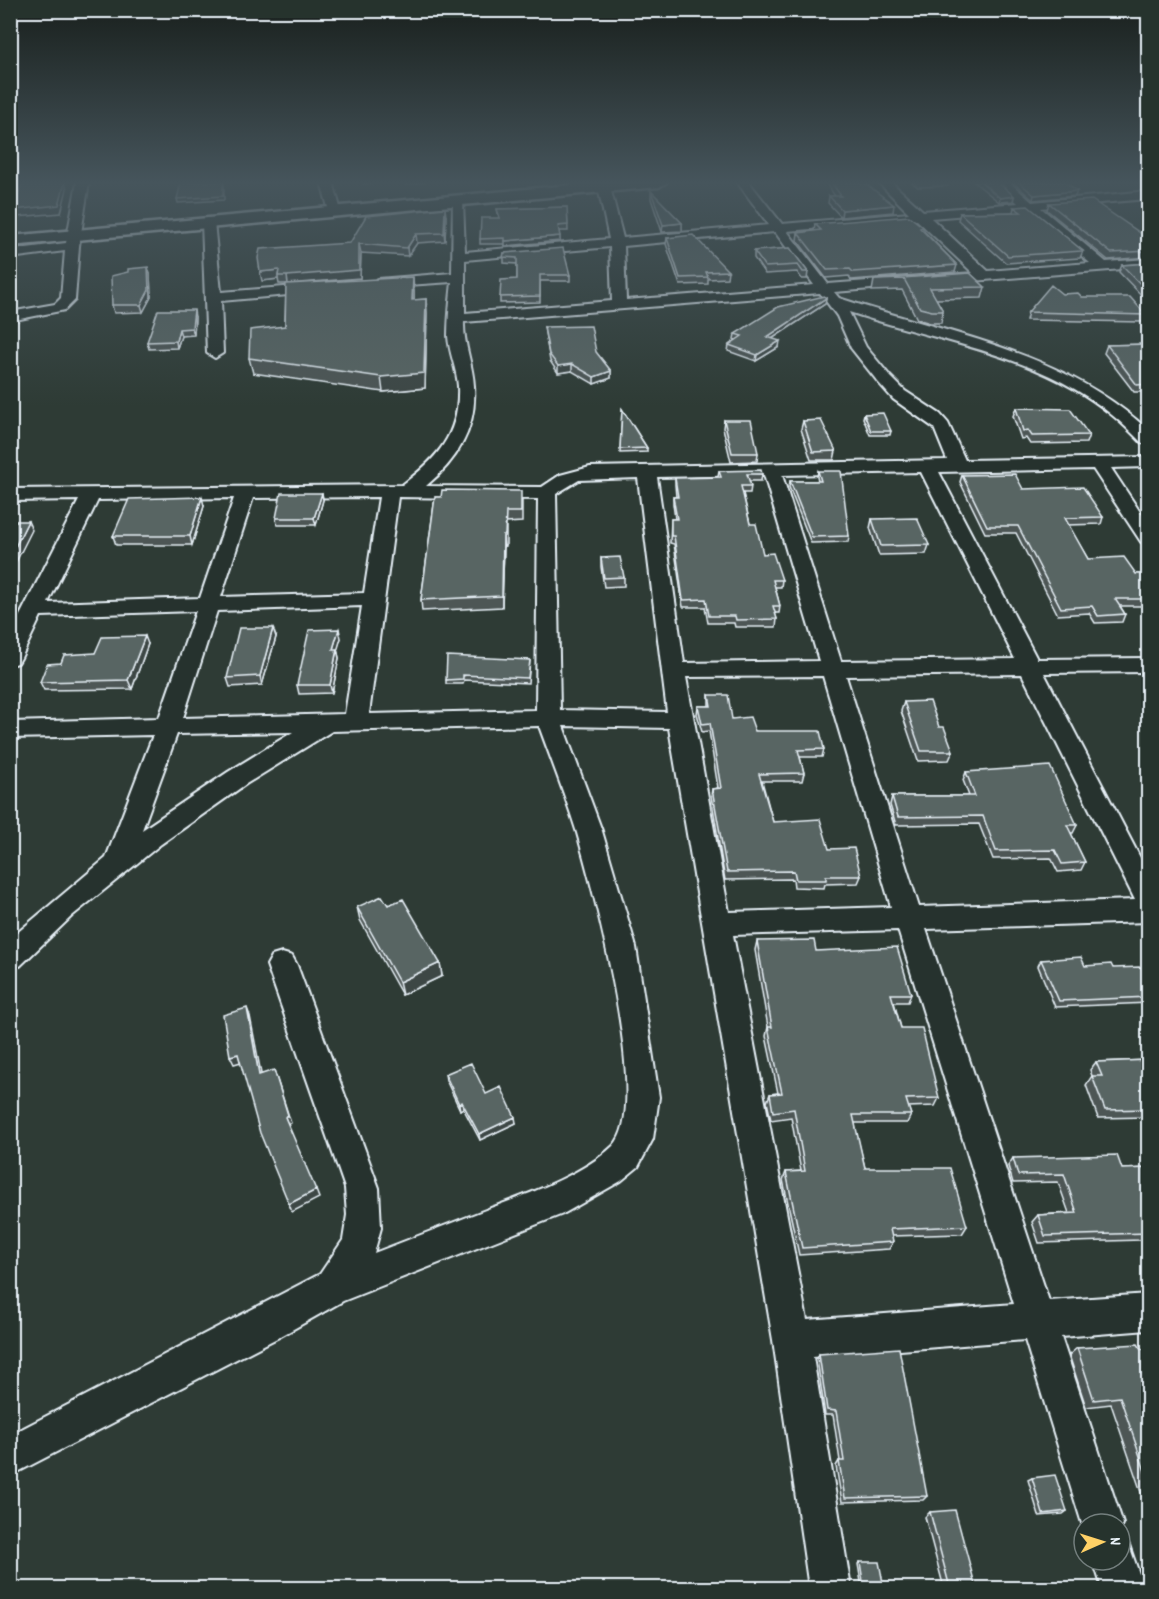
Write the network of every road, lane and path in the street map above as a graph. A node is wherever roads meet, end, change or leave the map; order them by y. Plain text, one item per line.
1 (72, 257) edge
2 (211, 257) edge
3 (458, 257) joint
4 (462, 257) edge
5 (617, 257) edge
6 (799, 257) edge
7 (965, 257) edge
8 (1091, 257) edge
9 (1149, 263) edge
10 (1102, 266) junction
11 (984, 275) junction
12 (459, 277) junction
13 (366, 284) edge
14 (331, 287) edge
15 (828, 295) junction
16 (214, 297) junction
17 (619, 304) junction
18 (10, 316) edge
19 (455, 318) junction
20 (215, 353) dead end
21 (1149, 439) edge
22 (1149, 462) edge
23 (1098, 463) junction
24 (958, 465) junction
25 (927, 466) junction
26 (771, 469) junction
27 (646, 472) junction
28 (398, 491) junction
29 (246, 492) junction
30 (547, 493) junction
31 (91, 494) junction
32 (10, 495) edge
33 (1149, 538) edge
34 (373, 599) junction
35 (208, 603) junction
36 (33, 610) junction
37 (10, 658) edge
38 (1149, 665) edge
39 (1032, 666) junction
40 (673, 670) junction
41 (832, 670) junction
42 (548, 718) junction
43 (680, 720) junction
44 (356, 721) junction
45 (329, 722) junction
46 (168, 726) junction
47 (10, 730) edge
48 (117, 863) junction
49 (1149, 898) edge
50 (1149, 911) edge
51 (908, 916) junction
52 (719, 924) junction
53 (10, 958) edge
54 (282, 965) dead end
55 (332, 1287) junction
56 (1149, 1312) edge
57 (1037, 1321) junction
58 (792, 1340) junction
59 (10, 1456) edge
60 (1098, 1512) edge
61 (1118, 1572) edge
62 (830, 1588) edge
63 (1123, 1588) edge

1 - 18 street
2 - 16 street
3 - 4 street
3 - 12 street
5 - 17 street
6 - 15 street
7 - 11 street
8 - 10 street
9 - 10 street
10 - 11 street
11 - 15 street
12 - 13 street
12 - 19 street
14 - 16 street
15 - 17 street
15 - 21 street
15 - 24 street
16 - 20 street
17 - 19 street
19 - 28 street
22 - 23 street
23 - 24 street
23 - 33 street
24 - 25 street
25 - 26 street
25 - 39 street
26 - 27 street
26 - 41 street
27 - 30 street
27 - 40 street
28 - 29 street
28 - 30 street
28 - 34 street
29 - 31 street
29 - 35 street
30 - 42 street
31 - 32 street
31 - 36 street
34 - 35 street
34 - 44 street
35 - 36 street
35 - 46 street
36 - 37 street
38 - 39 street
39 - 41 street
39 - 49 street
40 - 41 street
40 - 43 street
41 - 51 street
42 - 43 street
42 - 44 street
42 - 55 street
43 - 52 street
44 - 45 street
45 - 46 street
45 - 48 street
46 - 47 street
46 - 48 street
48 - 53 street
50 - 51 street
51 - 52 street
51 - 57 street
52 - 58 street
54 - 55 street
55 - 59 street
56 - 57 street
57 - 58 street
57 - 60 street
58 - 62 street
61 - 63 street

